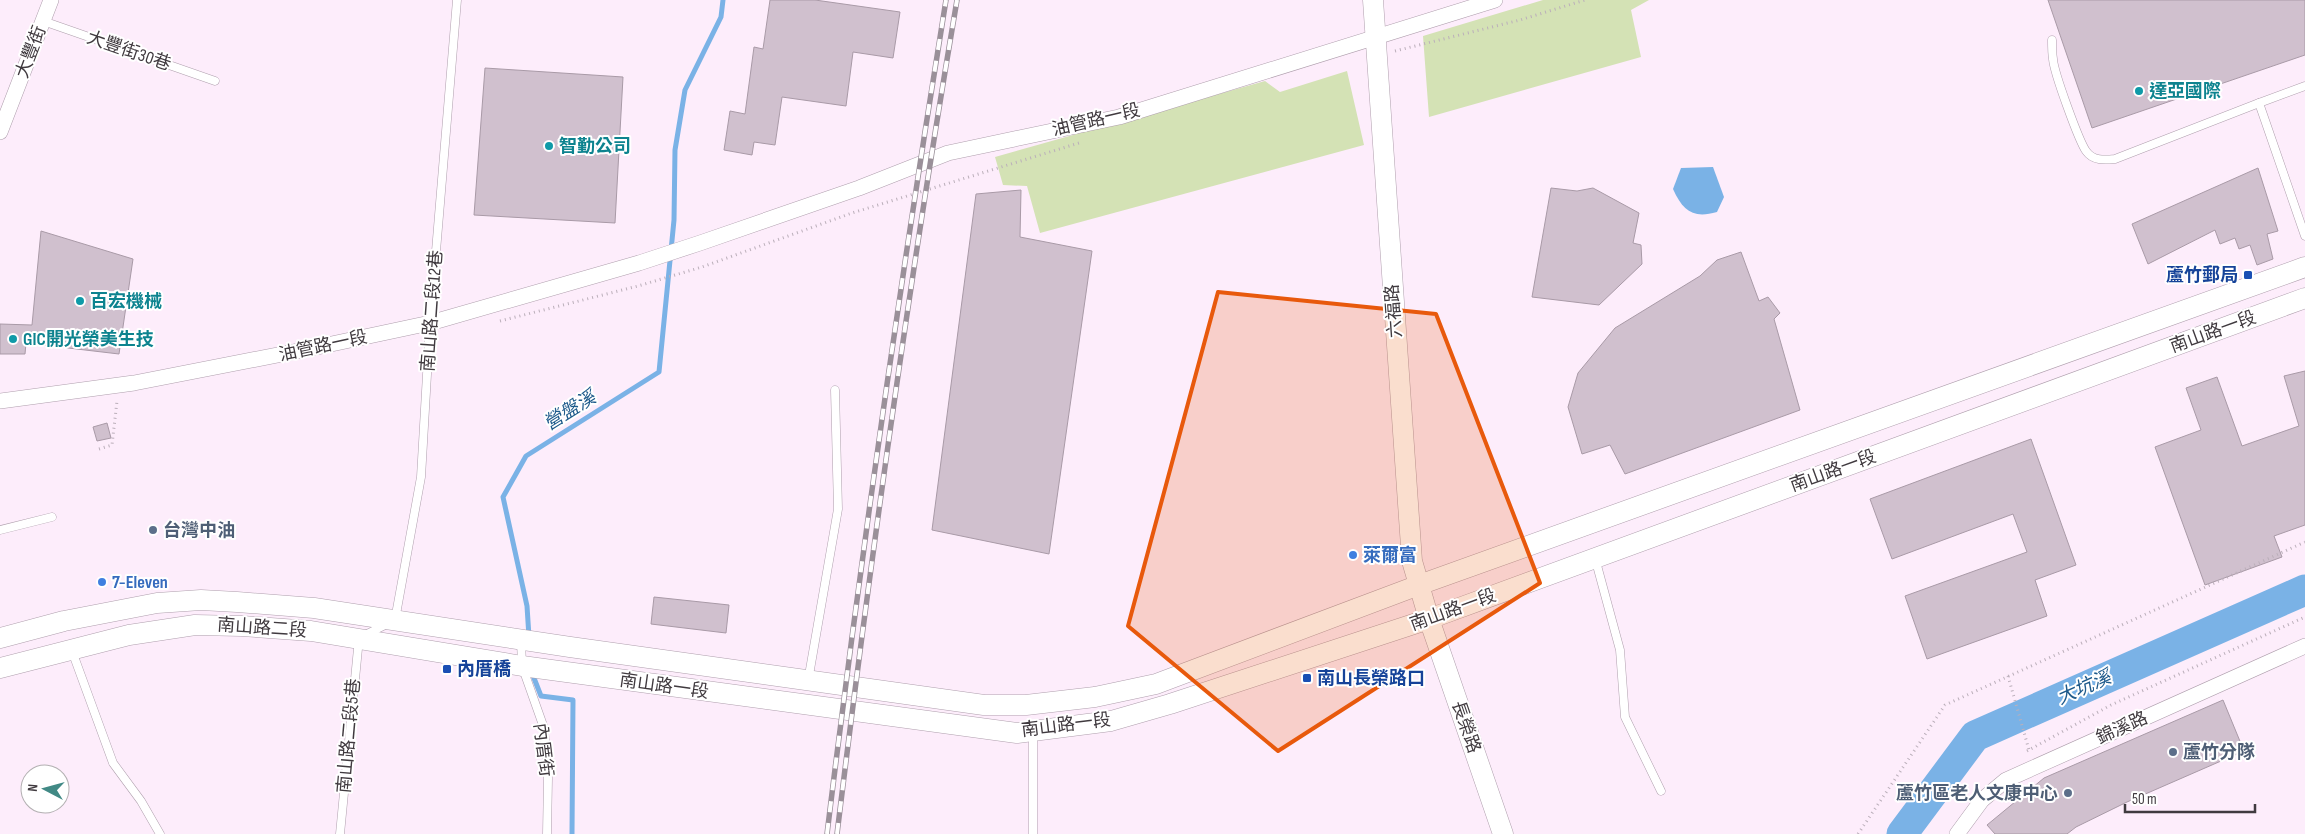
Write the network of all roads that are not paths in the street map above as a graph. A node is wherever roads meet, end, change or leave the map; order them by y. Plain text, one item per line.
1 (457, 0) edge
2 (1373, 0) edge
3 (1494, 0) edge
4 (48, 1) edge
5 (43, 21) junction
6 (2052, 40) dead end
7 (1376, 46) junction
8 (215, 81) dead end
9 (2305, 86) edge
10 (2259, 103) junction
11 (0, 132) edge
12 (2305, 236) edge
13 (2305, 267) edge
14 (2305, 298) edge
15 (430, 323) junction
16 (835, 390) dead end
17 (0, 401) edge
18 (52, 517) dead end
19 (0, 530) edge
20 (1595, 558) junction
21 (1419, 585) junction
22 (1430, 619) junction
23 (395, 620) junction
24 (0, 638) edge
25 (359, 638) junction
26 (523, 640) junction
27 (2305, 646) edge
28 (71, 650) junction
29 (524, 667) junction
30 (0, 668) edge
31 (808, 681) junction
32 (1032, 731) junction
33 (1661, 791) dead end
34 (160, 834) edge
35 (340, 834) edge
36 (547, 834) edge
37 (1034, 834) edge
38 (1503, 834) edge
39 (1957, 834) edge

1 - 15 lane, 南山路二段12巷
2 - 7 street, 六福路
3 - 7 street, 油管路一段
4 - 5 street, 大豐街
5 - 8 lane, 大豐街30巷
5 - 11 street, 大豐街
6 - 10 lane
7 - 15 street, 油管路一段
7 - 21 street, 六福路
9 - 10 lane
10 - 12 lane
13 - 21 street, 南山路一段
14 - 20 street, 南山路一段
15 - 17 street, 油管路一段
15 - 23 lane, 南山路二段12巷
16 - 31 lane
18 - 19 lane
20 - 22 street, 南山路一段
20 - 33 lane
21 - 22 street, 六福路
21 - 31 street, 南山路一段
22 - 32 street, 南山路一段
22 - 38 street, 長榮路
23 - 24 street, 南山路二段
23 - 25 lane
23 - 26 street, 南山路二段
25 - 28 street, 南山路二段
25 - 29 street, 南山路二段
25 - 35 lane, 南山路二段5巷
26 - 29 lane, 內厝街
26 - 31 street, 南山路一段
27 - 39 street, 錦溪路
28 - 30 street, 南山路二段
28 - 34 lane
29 - 32 street, 南山路一段
29 - 36 lane, 內厝街
32 - 37 lane

